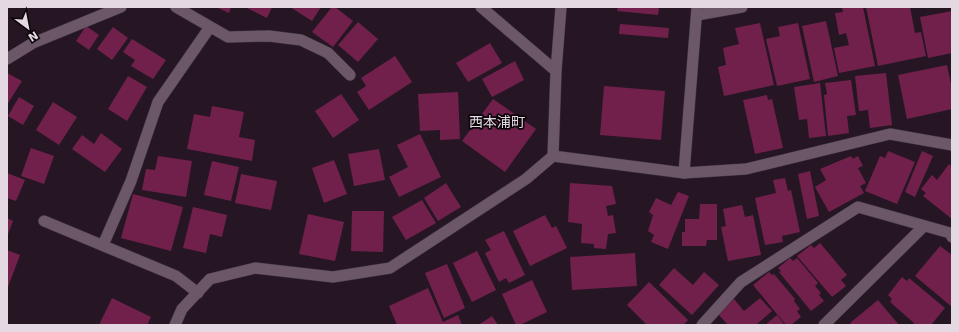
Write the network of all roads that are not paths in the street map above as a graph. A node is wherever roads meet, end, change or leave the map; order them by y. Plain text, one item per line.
1 (121, 7) edge
2 (176, 7) edge
3 (482, 7) edge
4 (562, 7) edge
5 (742, 7) edge
6 (697, 11) edge
7 (210, 27) junction
8 (7, 59) edge
9 (556, 71) junction
10 (350, 75) dead end
11 (952, 145) edge
12 (553, 156) junction
13 (684, 173) junction
14 (44, 220) dead end
15 (924, 226) junction
16 (952, 236) edge
17 (103, 245) junction
18 (198, 292) junction
19 (175, 325) edge
20 (702, 325) edge
21 (824, 325) edge

1 - 8 street
2 - 7 street
3 - 9 street
4 - 9 street
5 - 6 street
6 - 13 street
7 - 10 street
7 - 17 street
9 - 12 street
11 - 13 street
12 - 13 street
12 - 18 street
14 - 17 street
15 - 16 street
15 - 20 street
15 - 21 street
17 - 18 street
18 - 19 street

